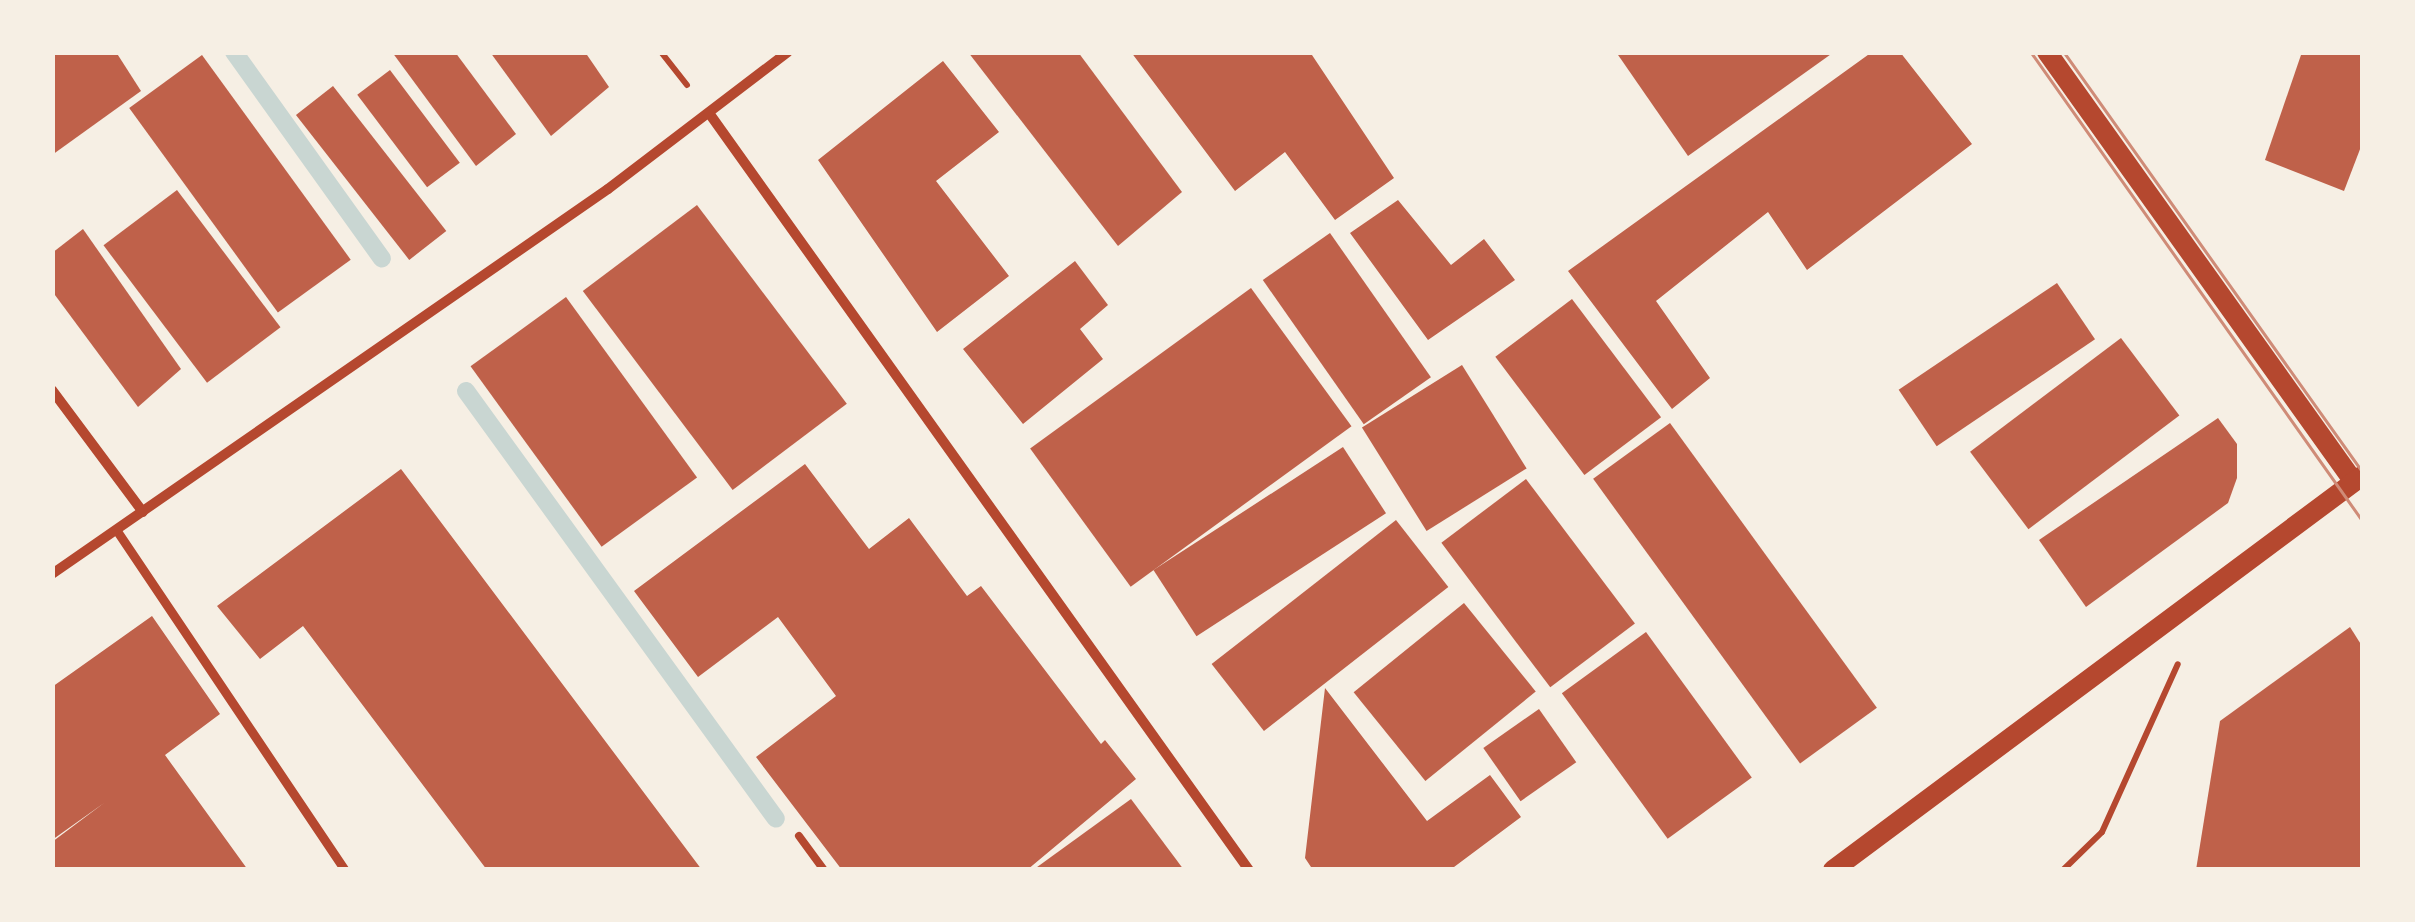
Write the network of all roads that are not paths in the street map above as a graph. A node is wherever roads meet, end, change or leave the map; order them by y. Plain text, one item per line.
1 (788, 52) edge
2 (2047, 52) edge
3 (709, 113) junction
4 (52, 390) edge
5 (2358, 479) edge
6 (143, 512) junction
7 (117, 531) junction
8 (52, 574) edge
9 (799, 836) dead end
10 (345, 870) edge
11 (824, 870) edge
12 (1249, 870) edge
13 (1833, 870) edge

1 - 3 street
2 - 5 main road
3 - 6 street
3 - 12 street
4 - 6 street
5 - 13 main road
6 - 7 street
7 - 8 street
7 - 10 street
9 - 11 lane

